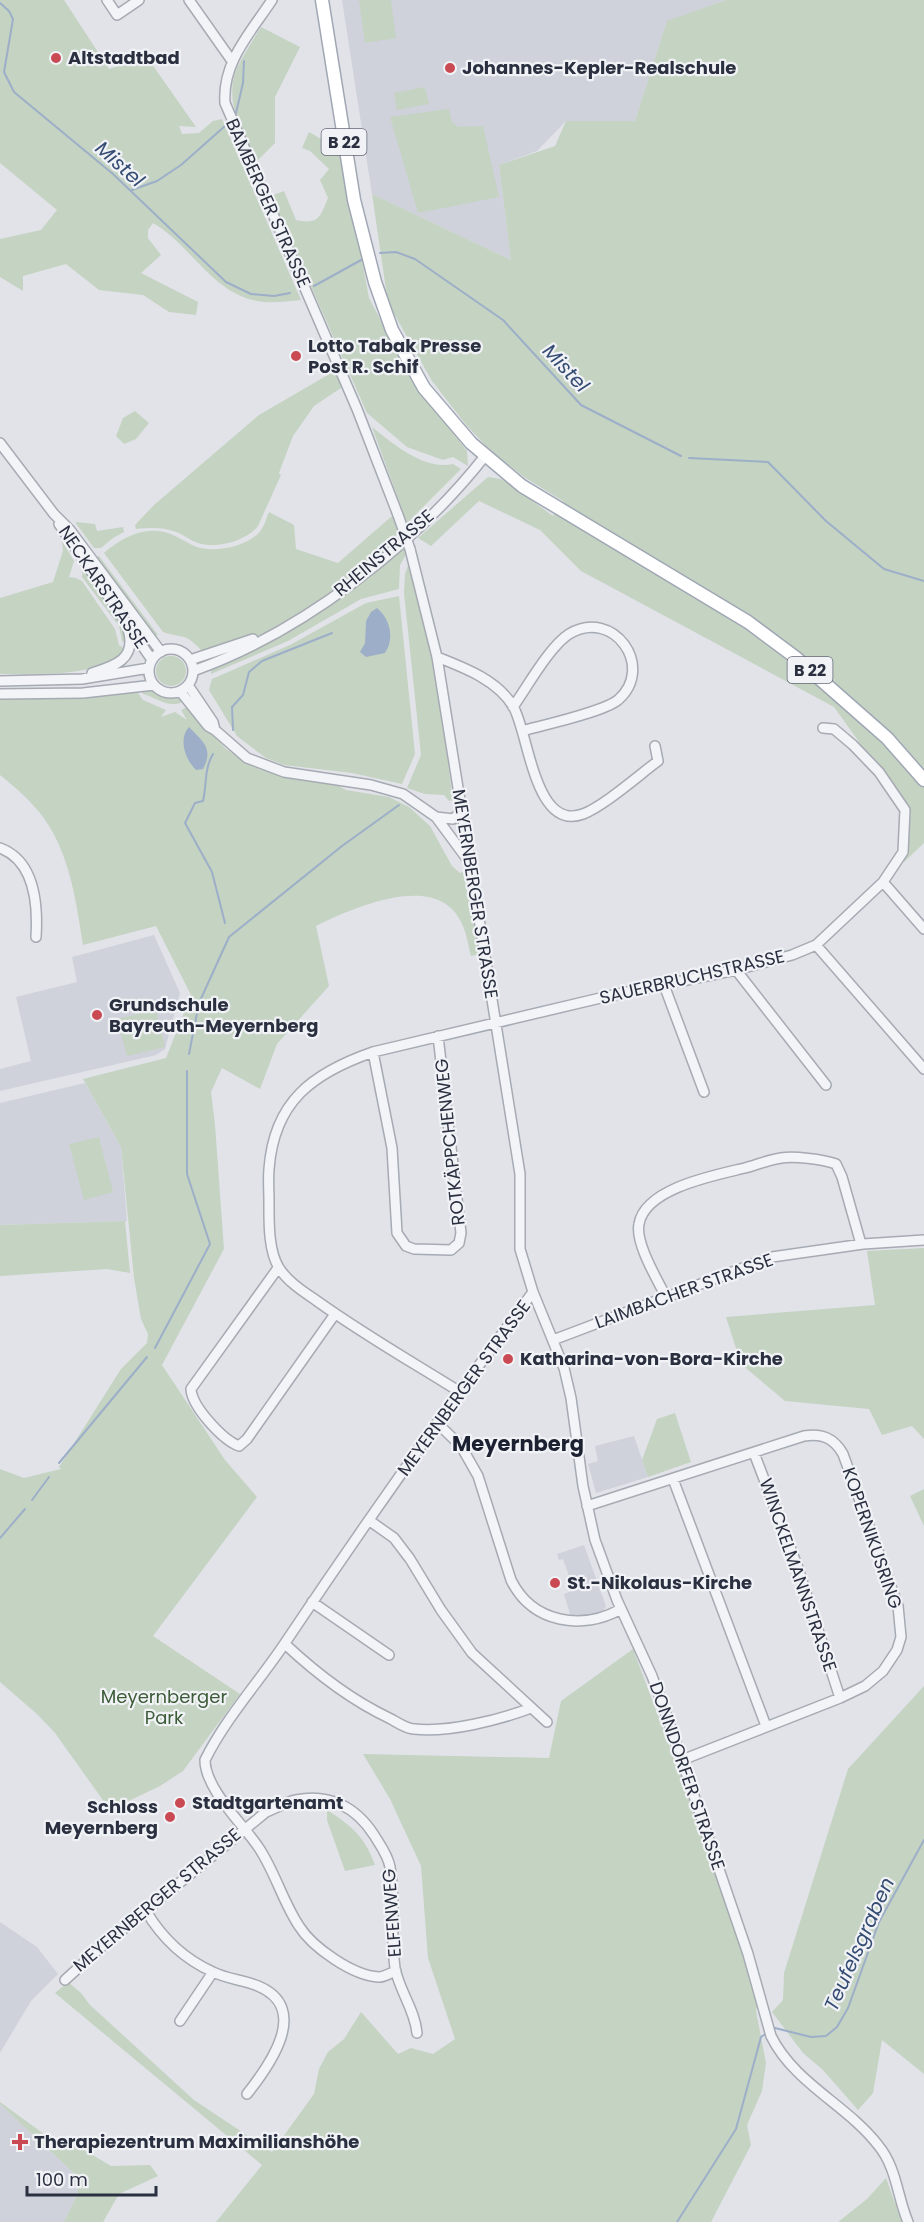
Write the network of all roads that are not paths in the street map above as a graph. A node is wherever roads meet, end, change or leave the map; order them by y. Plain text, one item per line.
1 (107, 0) edge
2 (139, 0) edge
3 (189, 0) edge
4 (272, 0) edge
5 (322, 0) edge
6 (232, 61) junction
7 (357, 409) joint
8 (0, 442) edge
9 (485, 456) junction
10 (54, 514) junction
11 (126, 622) junction
12 (270, 635) junction
13 (160, 651) junction
14 (437, 657) junction
15 (190, 660) junction
16 (150, 664) junction
17 (193, 671) junction
18 (82, 679) junction
19 (0, 681) edge
20 (154, 685) junction
21 (184, 688) junction
22 (0, 694) edge
23 (513, 707) junction
24 (823, 728) dead end
25 (522, 731) junction
26 (656, 746) dead end
27 (924, 780) edge
28 (462, 811) junction
29 (436, 818) junction
30 (0, 848) edge
31 (470, 863) junction
32 (883, 882) junction
33 (924, 929) edge
34 (36, 937) dead end
35 (816, 945) junction
36 (736, 970) junction
37 (664, 985) junction
38 (495, 1023) junction
39 (438, 1036) junction
40 (373, 1052) junction
41 (924, 1069) edge
42 (826, 1085) dead end
43 (704, 1092) dead end
44 (924, 1240) edge
45 (861, 1244) junction
46 (278, 1268) junction
47 (533, 1292) junction
48 (666, 1297) junction
49 (335, 1314) junction
50 (553, 1341) junction
51 (460, 1392) junction
52 (437, 1423) junction
53 (754, 1453) junction
54 (673, 1479) junction
55 (588, 1506) junction
56 (370, 1521) junction
57 (312, 1602) junction
58 (621, 1609) junction
59 (285, 1644) junction
60 (389, 1655) dead end
61 (840, 1698) junction
62 (531, 1707) junction
63 (547, 1722) dead end
64 (766, 1726) junction
65 (682, 1761) junction
66 (245, 1828) junction
67 (146, 1911) junction
68 (396, 1971) junction
69 (213, 1972) junction
70 (65, 1980) dead end
71 (180, 2021) dead end
72 (417, 2033) dead end
73 (247, 2094) dead end
74 (908, 2222) edge

1 - 2 street
3 - 6 street
4 - 6 street, BAMBERGER STRASSE
5 - 9 main road, B 22
6 - 7 street, BAMBERGER STRASSE
7 - 14 street, MEYERNBERGER STRASSE, bridge
8 - 10 street, NECKARSTRASSE
9 - 12 street, RHEINSTRASSE
9 - 27 main road, B 22
10 - 11 street, NECKARSTRASSE
10 - 13 street, NECKARSTRASSE
11 - 16 street, NECKARSTRASSE
11 - 18 street
12 - 15 street, RHEINSTRASSE
12 - 17 street, RHEINSTRASSE
13 - 15 street
13 - 16 street
14 - 23 street
14 - 28 street, MEYERNBERGER STRASSE
15 - 17 street
16 - 18 street
16 - 20 street
17 - 21 street
18 - 19 street
20 - 21 street
20 - 22 street
21 - 29 street
23 - 25 street
23 - 25 street
24 - 32 street, SAUERBRUCHSTRASSE
25 - 26 street
28 - 29 street
28 - 31 street, MEYERNBERGER STRASSE
29 - 31 street
30 - 34 street
31 - 38 street, MEYERNBERGER STRASSE
32 - 33 street
32 - 35 street, SAUERBRUCHSTRASSE
35 - 36 street, SAUERBRUCHSTRASSE
35 - 41 street
36 - 37 street, SAUERBRUCHSTRASSE
36 - 42 street
37 - 38 street, SAUERBRUCHSTRASSE
37 - 43 street
38 - 39 street, SAUERBRUCHSTRASSE
38 - 47 street, MEYERNBERGER STRASSE
39 - 40 street, SAUERBRUCHSTRASSE
39 - 40 street, ROTKÄPPCHENWEG
40 - 46 street, SAUERBRUCHSTRASSE
44 - 45 street, LAIMBACHER STRASSE
45 - 48 street, LAIMBACHER STRASSE
45 - 48 street
46 - 49 street
46 - 49 street
47 - 50 street, DONNDORFER STRASSE
47 - 51 street, MEYERNBERGER STRASSE
48 - 50 street, LAIMBACHER STRASSE
49 - 51 street
50 - 55 street, DONNDORFER STRASSE
51 - 52 street, MEYERNBERGER STRASSE
52 - 56 street, MEYERNBERGER STRASSE
52 - 58 street
53 - 54 street, KOPERNIKUSRING
53 - 61 street, WINCKELMANNSTRASSE
53 - 61 street, KOPERNIKUSRING
54 - 55 street, KOPERNIKUSRING
54 - 64 street
55 - 58 street, DONNDORFER STRASSE
56 - 57 street, MEYERNBERGER STRASSE
56 - 62 street
57 - 59 street, MEYERNBERGER STRASSE
57 - 60 street
58 - 65 street, DONNDORFER STRASSE
59 - 62 street
59 - 66 street, MEYERNBERGER STRASSE
61 - 64 street, KOPERNIKUSRING
62 - 63 street
64 - 65 street, KOPERNIKUSRING
65 - 74 street, DONNDORFER STRASSE
66 - 67 street, MEYERNBERGER STRASSE
66 - 68 street
66 - 68 street, ELFENWEG
67 - 69 street
67 - 70 street, MEYERNBERGER STRASSE
68 - 72 street, ELFENWEG
69 - 71 street
69 - 73 street

